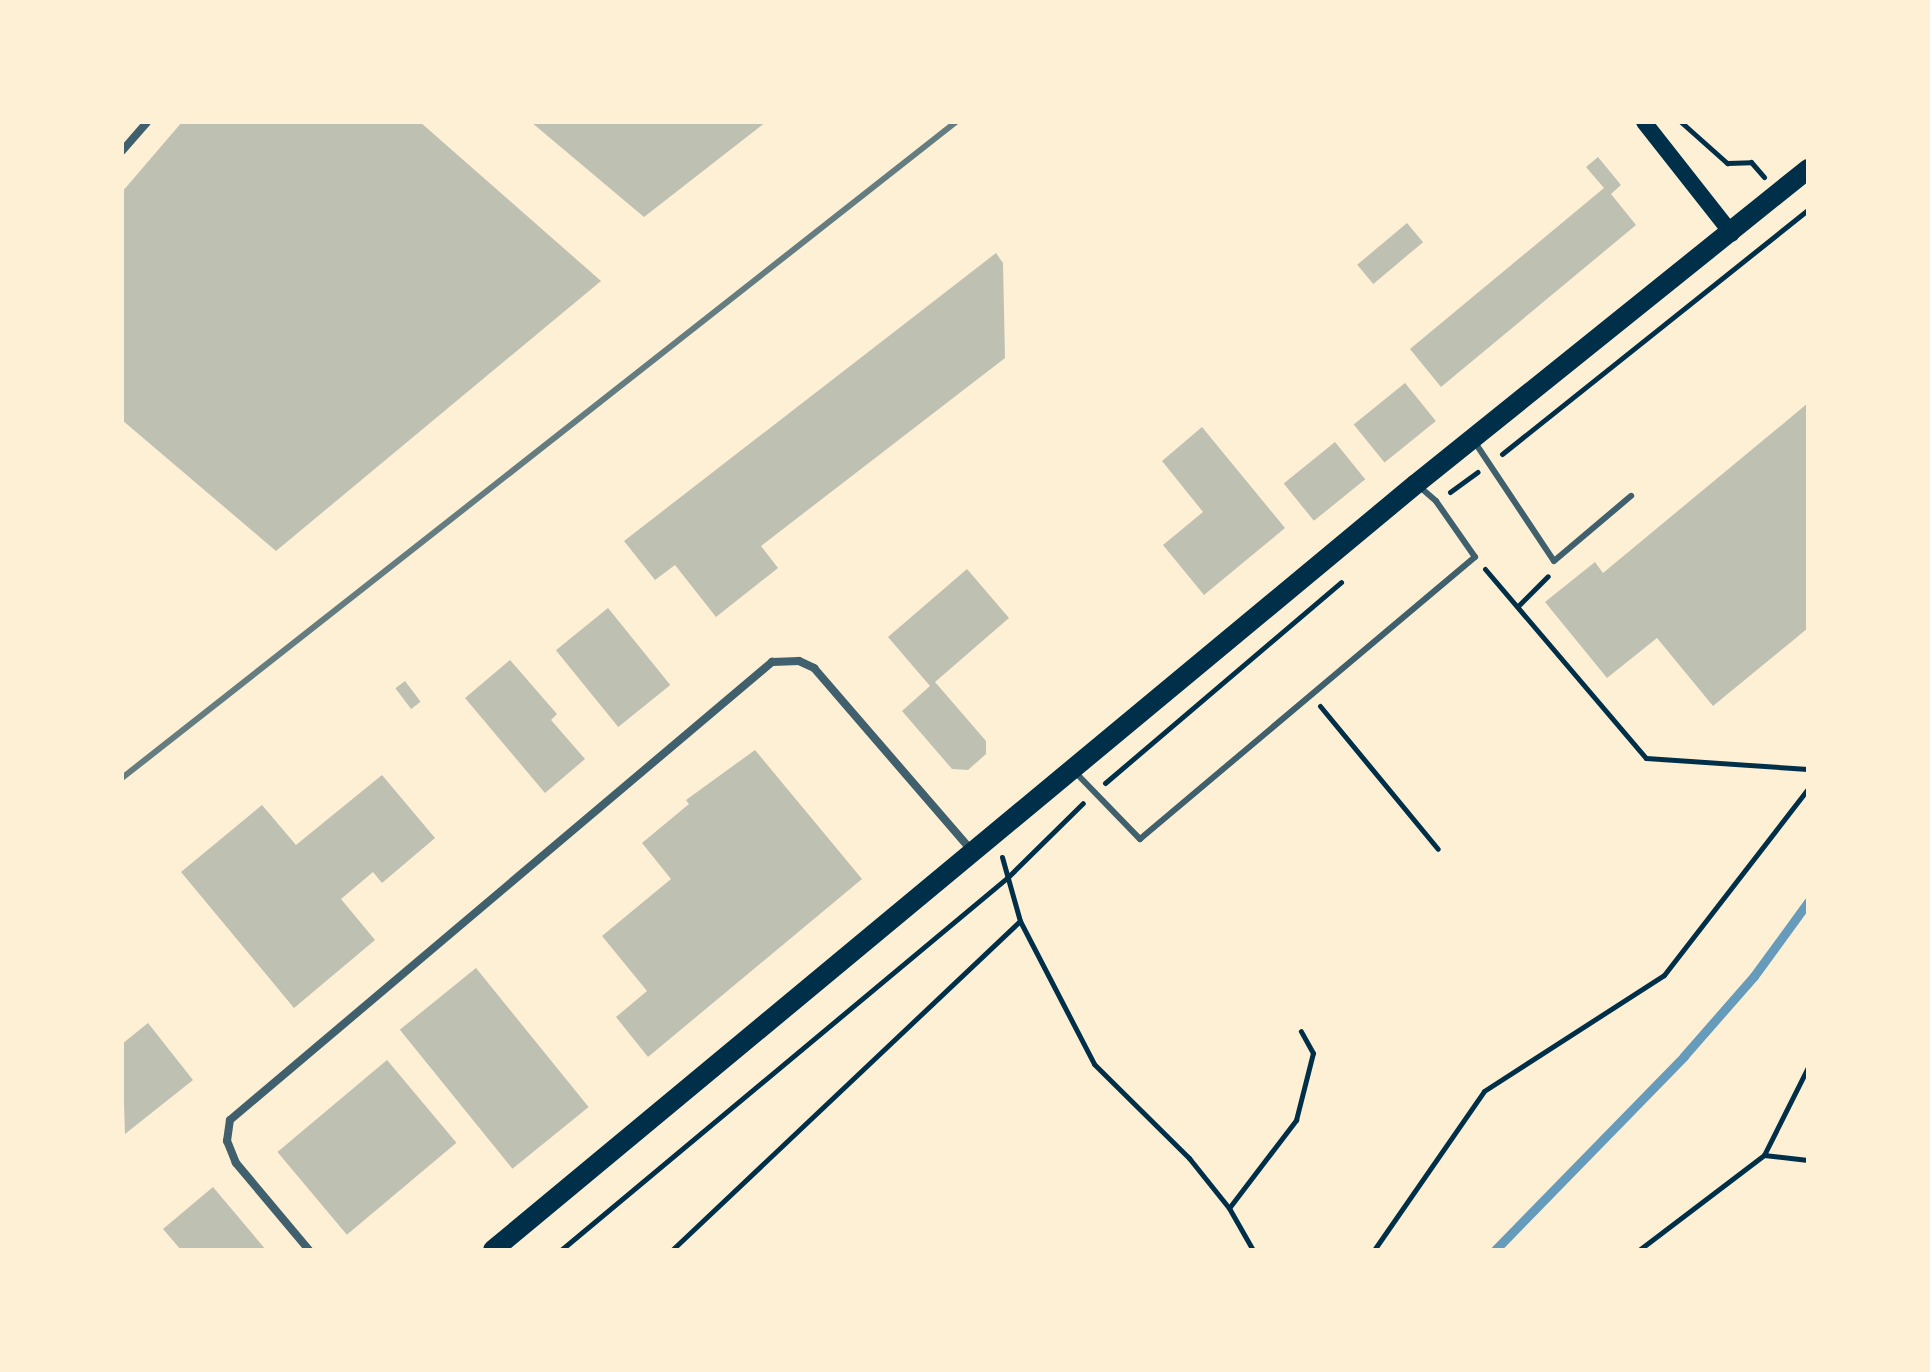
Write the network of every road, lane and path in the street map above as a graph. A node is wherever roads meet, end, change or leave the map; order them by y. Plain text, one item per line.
1 (147, 122) edge
2 (1644, 122) edge
3 (1681, 122) edge
4 (122, 151) edge
5 (1808, 169) edge
6 (1778, 195) junction
7 (1808, 210) edge
8 (1798, 218) junction
9 (1732, 234) junction
10 (1472, 438) junction
11 (1490, 464) junction
12 (1416, 484) junction
13 (1631, 496) dead end
14 (1436, 501) junction
15 (1475, 557) junction
16 (1552, 573) dead end
17 (1345, 579) dead end
18 (1518, 606) junction
19 (1311, 697) junction
20 (1808, 769) edge
21 (1074, 770) junction
22 (1808, 789) edge
23 (1094, 792) junction
24 (995, 833) junction
25 (1438, 849) dead end
26 (973, 852) junction
27 (1008, 877) junction
28 (1020, 921) junction
29 (1301, 1031) dead end
30 (1808, 1067) edge
31 (1764, 1155) junction
32 (1808, 1160) edge
33 (1229, 1208) junction
34 (309, 1250) edge
35 (493, 1250) edge
36 (561, 1250) edge
37 (672, 1250) edge
38 (1253, 1250) edge
39 (1374, 1250) edge
40 (1639, 1250) edge

1 - 4 street
2 - 9 main road
3 - 6 path
5 - 6 main road
6 - 8 path
6 - 9 main road
7 - 8 path
8 - 11 path
9 - 10 main road
10 - 11 lane
10 - 12 main road
11 - 13 lane
11 - 14 path
12 - 14 lane
12 - 21 main road
14 - 15 lane
15 - 18 path
15 - 19 lane
16 - 18 path
17 - 23 path
18 - 20 path
19 - 23 lane
19 - 25 path
21 - 23 lane
21 - 24 main road
22 - 39 path
23 - 27 path
24 - 26 main road
24 - 27 path
26 - 34 street
26 - 35 main road
27 - 28 path
27 - 36 path
28 - 33 path
28 - 37 path
29 - 33 path
30 - 31 path
31 - 32 path
31 - 40 path
33 - 38 path

